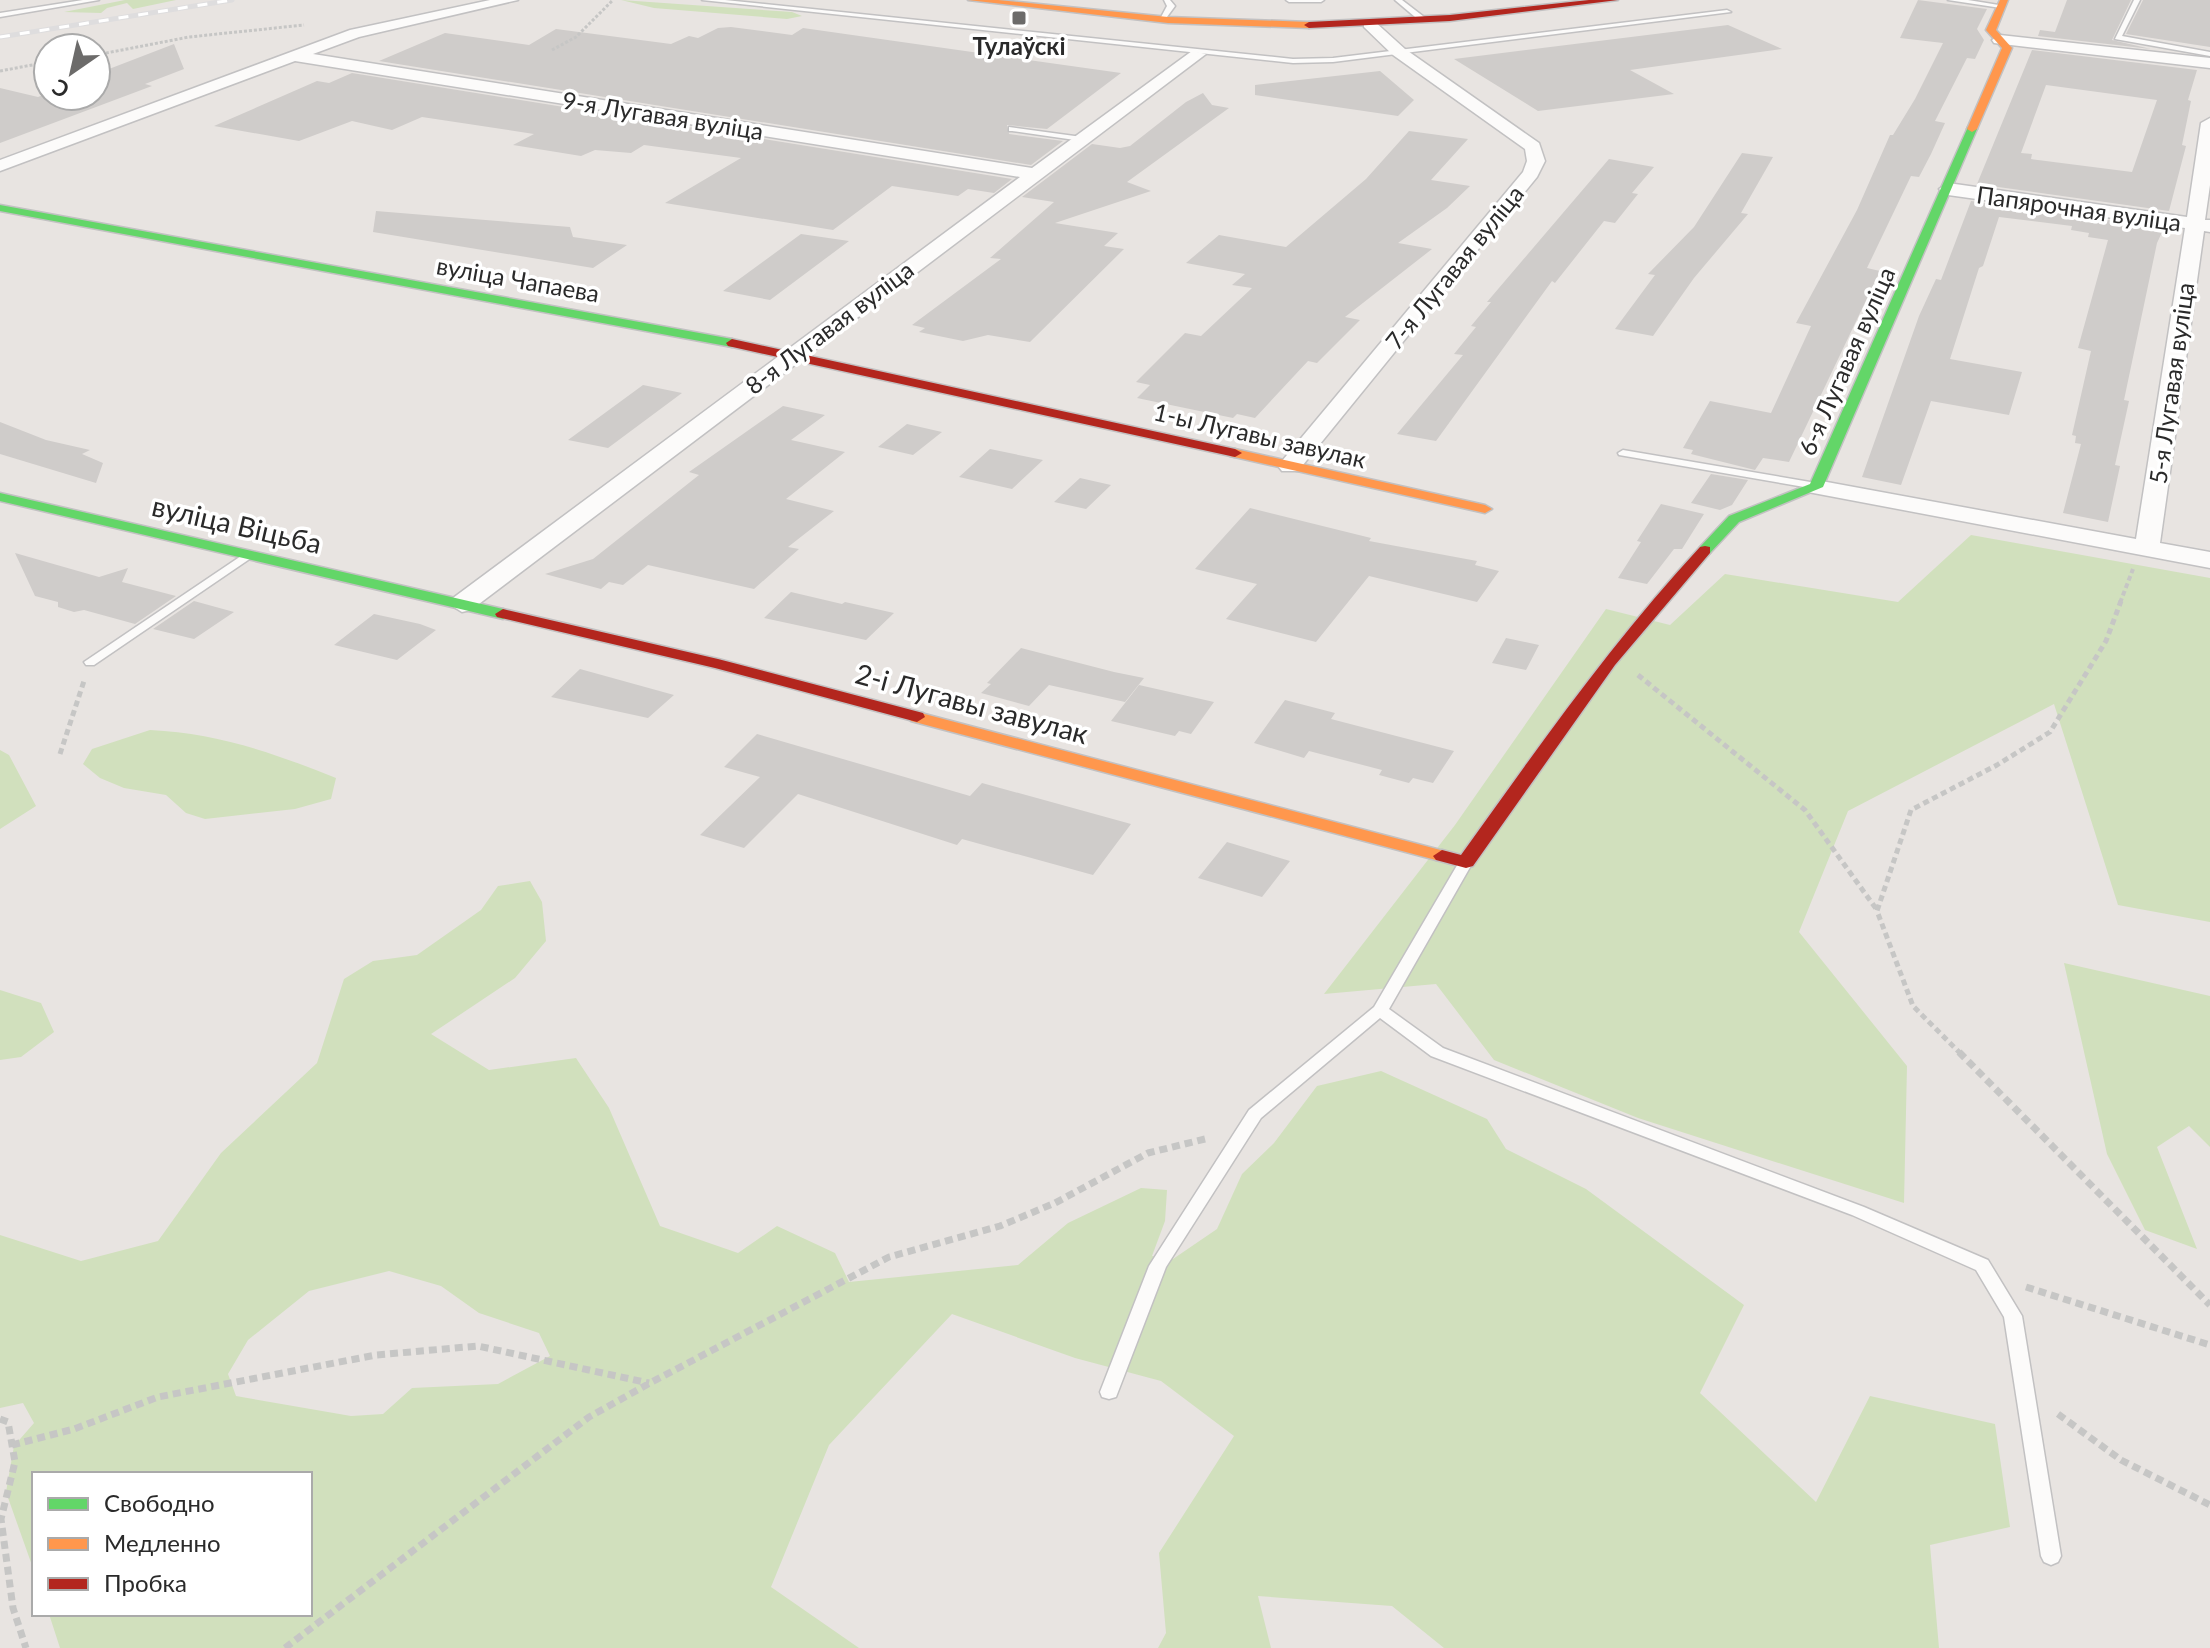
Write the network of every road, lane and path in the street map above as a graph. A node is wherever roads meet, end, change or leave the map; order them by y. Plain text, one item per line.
1 (96, 0) edge
2 (511, 0) edge
3 (613, 0) edge
4 (705, 0) edge
5 (972, 0) edge
6 (1167, 0) edge
7 (1289, 0) edge
8 (1321, 0) edge
9 (1398, 0) edge
10 (1614, 0) edge
11 (1951, 0) edge
12 (2137, 0) edge
13 (2002, 3) edge
14 (1727, 12) dead end
15 (0, 15) edge
16 (1164, 19) junction
17 (1424, 20) junction
18 (317, 22) dead end
19 (1369, 24) junction
20 (2000, 40) junction
21 (552, 50) dead end
22 (112, 52) edge
23 (1399, 52) junction
24 (1198, 54) junction
25 (2210, 54) edge
26 (289, 55) junction
27 (2210, 63) edge
28 (32, 65) edge
29 (1, 71) edge
30 (2210, 123) edge
31 (1012, 129) dead end
32 (1082, 139) junction
33 (0, 166) edge
34 (1037, 174) junction
35 (1948, 189) junction
36 (0, 208) edge
37 (2202, 225) edge
38 (791, 354) junction
39 (1025, 407) joint
40 (1623, 453) dead end
41 (1290, 466) junction
42 (1816, 487) junction
43 (0, 497) edge
44 (1485, 509) dead end
45 (2147, 549) junction
46 (247, 556) junction
47 (2210, 560) edge
48 (462, 604) junction
49 (1614, 655) junction
50 (90, 662) joint
51 (60, 754) dead end
52 (1466, 862) junction
53 (1877, 911) junction
54 (1380, 1010) junction
55 (1245, 1129) junction
56 (1982, 1265) junction
57 (2210, 1305) edge
58 (2210, 1345) edge
59 (650, 1383) junction
60 (2024, 1390) junction
61 (1109, 1392) dead end
62 (0, 1419) edge
63 (12, 1445) junction
64 (2210, 1505) edge
65 (2051, 1556) dead end
66 (26, 1648) edge
67 (285, 1648) edge

1 - 15 lane
2 - 26 street
3 - 21 path
4 - 24 lane
5 - 16 street
6 - 16 lane
7 - 8 lane
9 - 17 lane
10 - 17 street
11 - 13 lane
12 - 25 lane
13 - 20 street
14 - 23 lane
16 - 19 street
17 - 19 street
18 - 22 path
19 - 23 street, 7-я Лугавая вуліца
20 - 27 street
20 - 35 street, 6-я Лугавая вуліца
23 - 24 lane
23 - 41 street, 7-я Лугавая вуліца
24 - 32 street, 8-я Лугавая вуліца
26 - 33 street
26 - 34 street, 9-я Лугавая вуліца
28 - 29 path
30 - 37 street, 5-я Лугавая вуліца
31 - 32 lane
32 - 34 street, 8-я Лугавая вуліца
34 - 38 street, 8-я Лугавая вуліца
35 - 37 street, Папярочная вуліца
35 - 42 street, 6-я Лугавая вуліца
36 - 38 street, вуліца Чапаева
37 - 45 street, 5-я Лугавая вуліца
38 - 39 street, вуліца Чапаева
38 - 48 street, 8-я Лугавая вуліца
39 - 41 street, 1-ы Лугавы завулак
40 - 42 lane
41 - 44 street, 1-ы Лугавы завулак
42 - 45 street
42 - 49 street, 6-я Лугавая вуліца
43 - 46 street, вуліца Віцьба
45 - 47 street
45 - 53 path
46 - 48 street, вуліца Віцьба
46 - 50 lane
48 - 52 street, 2-і Лугавы завулак
49 - 52 street, 6-я Лугавая вуліца
49 - 53 path
50 - 51 path
52 - 54 lane
53 - 57 path
54 - 55 lane
54 - 56 lane
55 - 59 path
55 - 61 lane
56 - 58 path
56 - 60 lane
59 - 63 path
59 - 67 path
60 - 64 path
60 - 65 lane
62 - 63 path
63 - 66 path

